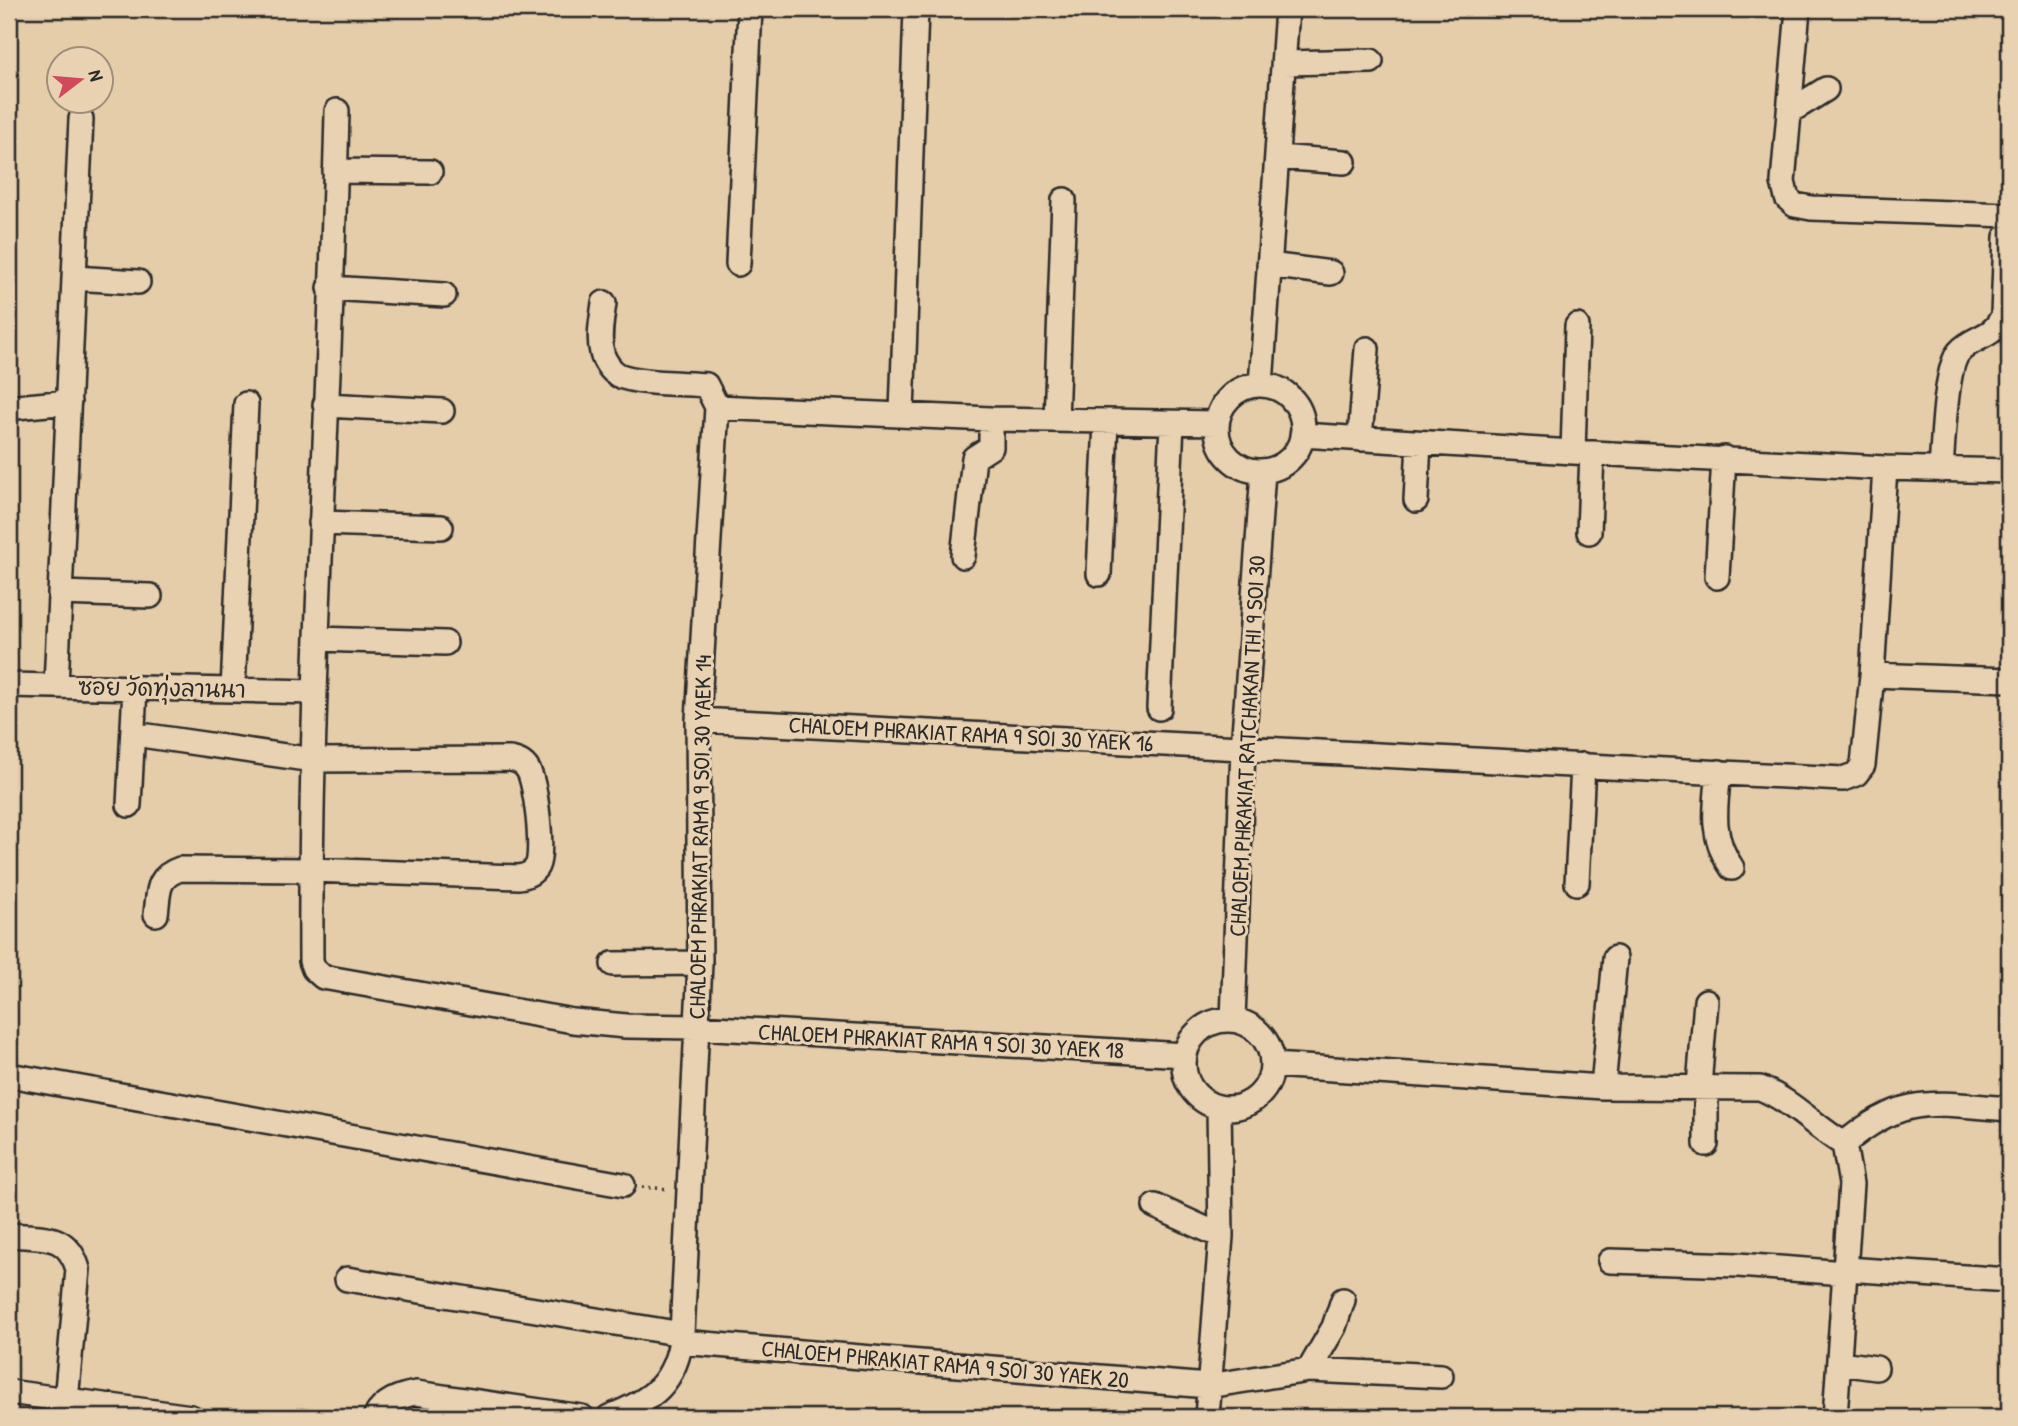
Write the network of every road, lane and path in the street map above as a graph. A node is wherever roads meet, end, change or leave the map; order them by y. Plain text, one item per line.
1 (750, 9) edge
2 (916, 9) edge
3 (1287, 9) edge
4 (1798, 9) edge
5 (1371, 61) dead end
6 (1284, 64) junction
7 (1826, 89) dead end
8 (337, 111) dead end
9 (1789, 112) junction
10 (81, 119) dead end
11 (1277, 157) junction
12 (1344, 162) dead end
13 (335, 171) junction
14 (430, 172) dead end
15 (1063, 200) dead end
16 (2008, 226) edge
17 (738, 264) dead end
18 (1269, 265) junction
19 (1331, 273) dead end
20 (74, 278) junction
21 (138, 282) dead end
22 (330, 289) junction
23 (444, 295) dead end
24 (604, 303) dead end
25 (1577, 326) dead end
26 (1367, 349) dead end
27 (1261, 385) junction
28 (69, 402) junction
29 (246, 404) dead end
30 (325, 405) junction
31 (717, 407) junction
32 (9, 411) edge
33 (442, 411) dead end
34 (902, 413) junction
35 (991, 419) junction
36 (1056, 420) junction
37 (1106, 422) junction
38 (1172, 423) junction
39 (1217, 423) junction
40 (1302, 435) junction
41 (1360, 439) junction
42 (1419, 443) junction
43 (1582, 453) junction
44 (1724, 458) junction
45 (1885, 468) junction
46 (1941, 470) junction
47 (2009, 471) edge
48 (1262, 472) junction
49 (1416, 500) dead end
50 (321, 523) junction
51 (442, 527) dead end
52 (1589, 532) dead end
53 (963, 556) dead end
54 (1099, 574) dead end
55 (1717, 577) dead end
56 (60, 593) junction
57 (150, 596) dead end
58 (317, 639) junction
59 (445, 643) dead end
60 (1872, 675) junction
61 (2009, 680) edge
62 (9, 685) edge
63 (56, 686) junction
64 (135, 688) junction
65 (233, 690) junction
66 (315, 692) junction
67 (1159, 708) dead end
68 (698, 720) junction
69 (148, 736) dead end
70 (1243, 748) junction
71 (313, 760) junction
72 (1583, 765) junction
73 (1719, 772) junction
74 (129, 805) dead end
75 (1732, 868) dead end
76 (310, 870) junction
77 (1577, 883) dead end
78 (156, 914) dead end
79 (1615, 958) dead end
80 (700, 963) junction
81 (613, 964) dead end
82 (1706, 1001) dead end
83 (1233, 1020) junction
84 (697, 1027) junction
85 (1185, 1055) junction
86 (1273, 1065) junction
87 (9, 1075) edge
88 (1702, 1086) junction
89 (1603, 1087) junction
90 (1219, 1107) junction
91 (2009, 1109) edge
92 (1706, 1144) dead end
93 (1844, 1144) junction
94 (623, 1185) joint
95 (688, 1191) junction
96 (1155, 1206) dead end
97 (9, 1235) edge
98 (1221, 1236) junction
99 (1611, 1261) dead end
100 (1845, 1271) junction
101 (347, 1279) dead end
102 (2009, 1280) edge
103 (1343, 1300) dead end
104 (682, 1338) junction
105 (1840, 1363) junction
106 (1876, 1368) dead end
107 (1309, 1370) junction
108 (1441, 1376) dead end
109 (1208, 1386) junction
110 (9, 1392) edge
111 (66, 1401) junction
112 (482, 1410) edge
113 (191, 1417) edge
114 (375, 1417) edge
115 (582, 1417) edge
116 (609, 1417) edge
117 (1208, 1417) edge
118 (1835, 1417) edge

1 - 17 street
2 - 34 street
3 - 6 street
4 - 9 street
5 - 6 street
6 - 11 street
7 - 9 street
8 - 13 street, CHALOEM PHRAKIAT RAMA 9 SOI 30 YAEK 18
9 - 16 street
10 - 20 street
11 - 12 street
11 - 18 street
13 - 14 street
13 - 22 street, CHALOEM PHRAKIAT RAMA 9 SOI 30 YAEK 18
15 - 36 street
16 - 46 street
18 - 19 street
18 - 27 street
20 - 21 street
20 - 28 street
22 - 23 street
22 - 30 street, CHALOEM PHRAKIAT RAMA 9 SOI 30 YAEK 18
24 - 31 street
25 - 43 street
26 - 41 street
27 - 39 street
27 - 40 street
28 - 32 street
28 - 56 street
29 - 65 street
30 - 33 street
30 - 50 street, CHALOEM PHRAKIAT RAMA 9 SOI 30 YAEK 18
31 - 34 street
31 - 68 street, CHALOEM PHRAKIAT RAMA 9 SOI 30 YAEK 14
34 - 35 street
35 - 36 street
35 - 53 street
36 - 37 street
37 - 38 street
37 - 54 street
38 - 39 street
38 - 67 street
39 - 48 street
40 - 41 street
40 - 48 street
41 - 42 street
42 - 43 street
42 - 49 street
43 - 44 street
43 - 52 street
44 - 45 street
44 - 55 street
45 - 46 street
45 - 60 street
46 - 47 street
48 - 70 street, CHALOEM PHRAKIAT RATCHAKAN THI 9 SOI 30
50 - 51 street
50 - 58 street, CHALOEM PHRAKIAT RAMA 9 SOI 30 YAEK 18
56 - 57 street
56 - 63 street
58 - 59 street
58 - 66 street, CHALOEM PHRAKIAT RAMA 9 SOI 30 YAEK 18
60 - 61 street
60 - 73 street, CHALOEM PHRAKIAT RAMA 9 SOI 30 YAEK 16
62 - 63 street, ซอย วัดทุ่งลานนา
63 - 64 street, ซอย วัดทุ่งลานนา
64 - 65 street, ซอย วัดทุ่งลานนา
64 - 74 street
65 - 66 street, ซอย วัดทุ่งลานนา
66 - 71 street, CHALOEM PHRAKIAT RAMA 9 SOI 30 YAEK 18
68 - 70 street, CHALOEM PHRAKIAT RAMA 9 SOI 30 YAEK 16
68 - 80 street, CHALOEM PHRAKIAT RAMA 9 SOI 30 YAEK 14
69 - 71 street
70 - 72 street, CHALOEM PHRAKIAT RAMA 9 SOI 30 YAEK 16
70 - 83 street, CHALOEM PHRAKIAT RATCHAKAN THI 9 SOI 30
71 - 76 street, CHALOEM PHRAKIAT RAMA 9 SOI 30 YAEK 18
71 - 76 street
72 - 73 street, CHALOEM PHRAKIAT RAMA 9 SOI 30 YAEK 16
72 - 77 street
73 - 75 street
76 - 78 street
76 - 84 street, CHALOEM PHRAKIAT RAMA 9 SOI 30 YAEK 18
79 - 89 street
80 - 81 street
80 - 84 street, CHALOEM PHRAKIAT RAMA 9 SOI 30 YAEK 14
82 - 88 street
83 - 85 street
83 - 86 street
84 - 85 street, CHALOEM PHRAKIAT RAMA 9 SOI 30 YAEK 18
84 - 95 street, CHALOEM PHRAKIAT RAMA 9 SOI 30 YAEK 14
85 - 90 street
86 - 89 street
86 - 90 street
87 - 94 street
88 - 89 street
88 - 92 street
88 - 93 street
90 - 98 street
91 - 93 street
93 - 100 street
94 - 95 path
95 - 104 street, CHALOEM PHRAKIAT RAMA 9 SOI 30 YAEK 14
96 - 98 street
97 - 111 street
98 - 109 street
99 - 100 street
100 - 102 street
100 - 105 street
101 - 104 street, CHALOEM PHRAKIAT RAMA 9 SOI 30 YAEK 20
103 - 107 street
104 - 109 street, CHALOEM PHRAKIAT RAMA 9 SOI 30 YAEK 20
104 - 116 street, CHALOEM PHRAKIAT RAMA 9 SOI 30 YAEK 14
105 - 106 street
105 - 118 street
107 - 108 street, CHALOEM PHRAKIAT RAMA 9 SOI 30 YAEK 20
107 - 109 street, CHALOEM PHRAKIAT RAMA 9 SOI 30 YAEK 20
109 - 117 street
110 - 111 street
111 - 113 street
112 - 114 street
112 - 115 street

